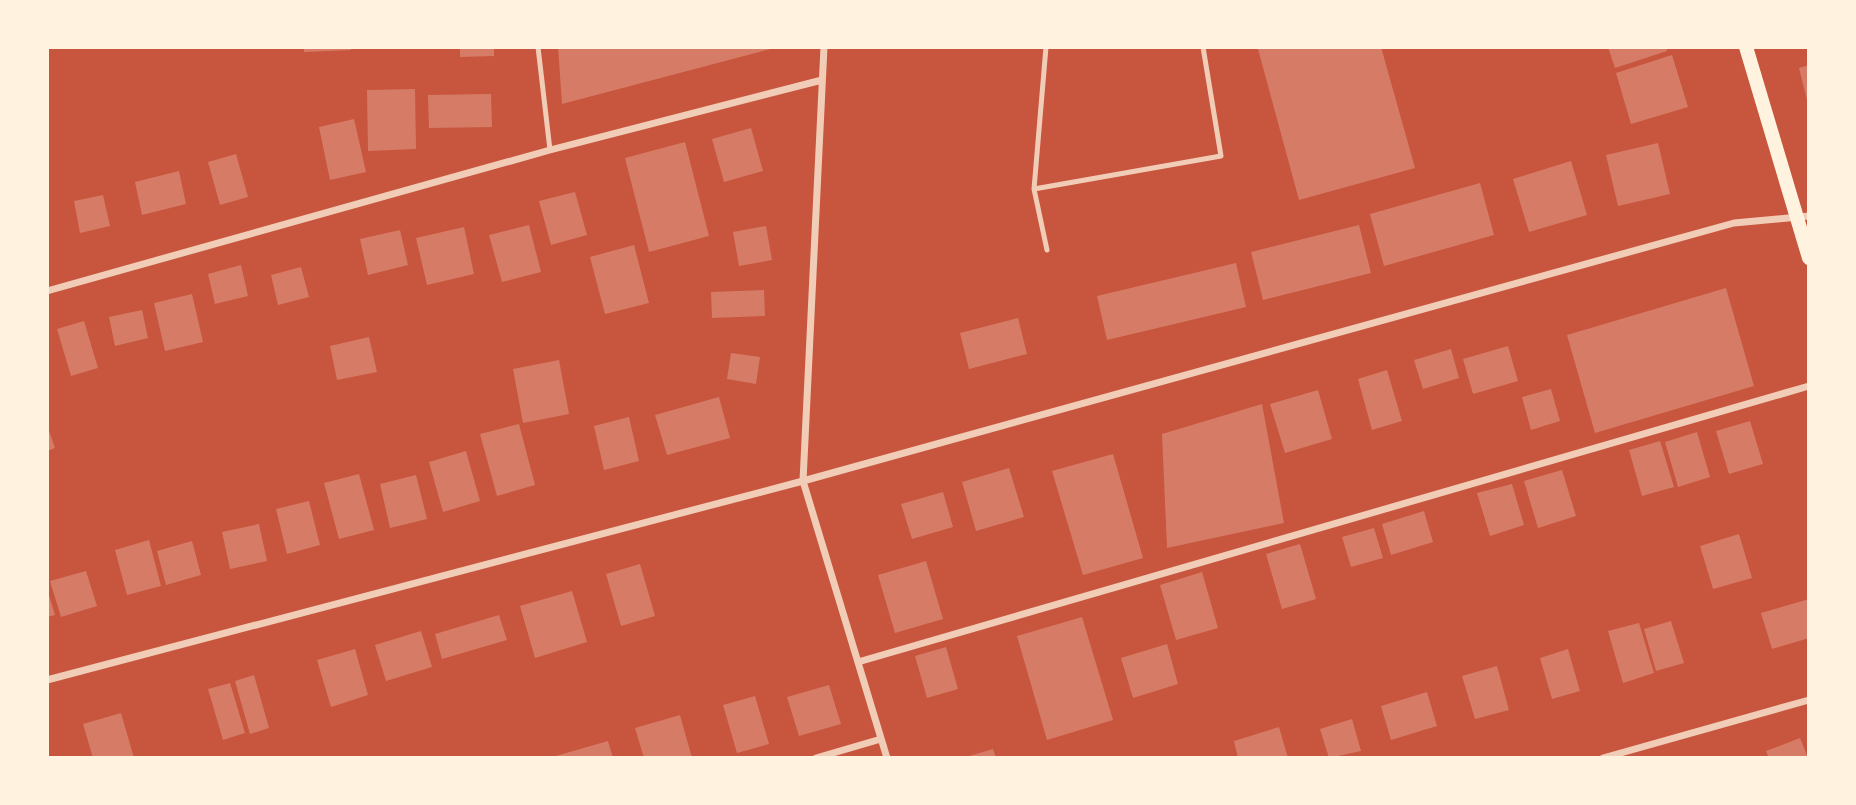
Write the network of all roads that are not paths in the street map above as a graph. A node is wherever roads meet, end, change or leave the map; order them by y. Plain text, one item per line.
1 (538, 47) edge
2 (824, 47) edge
3 (1046, 47) edge
4 (1203, 47) edge
5 (1746, 47) edge
6 (822, 80) junction
7 (550, 150) junction
8 (1034, 189) junction
9 (1803, 217) edge
10 (1048, 250) dead end
11 (1809, 258) edge
12 (47, 291) edge
13 (1809, 386) edge
14 (803, 481) junction
15 (858, 662) junction
16 (47, 680) edge
17 (1809, 700) edge
18 (881, 739) junction
19 (816, 758) edge
20 (887, 758) edge
21 (1603, 758) edge

1 - 7 lane
2 - 6 street
3 - 8 lane
4 - 8 lane
5 - 9 main road
6 - 7 street
6 - 14 street
7 - 12 street
8 - 10 lane
9 - 11 main road
9 - 14 street
13 - 15 street
14 - 15 street
14 - 16 street
15 - 18 street
17 - 21 street
18 - 19 street
18 - 20 street

